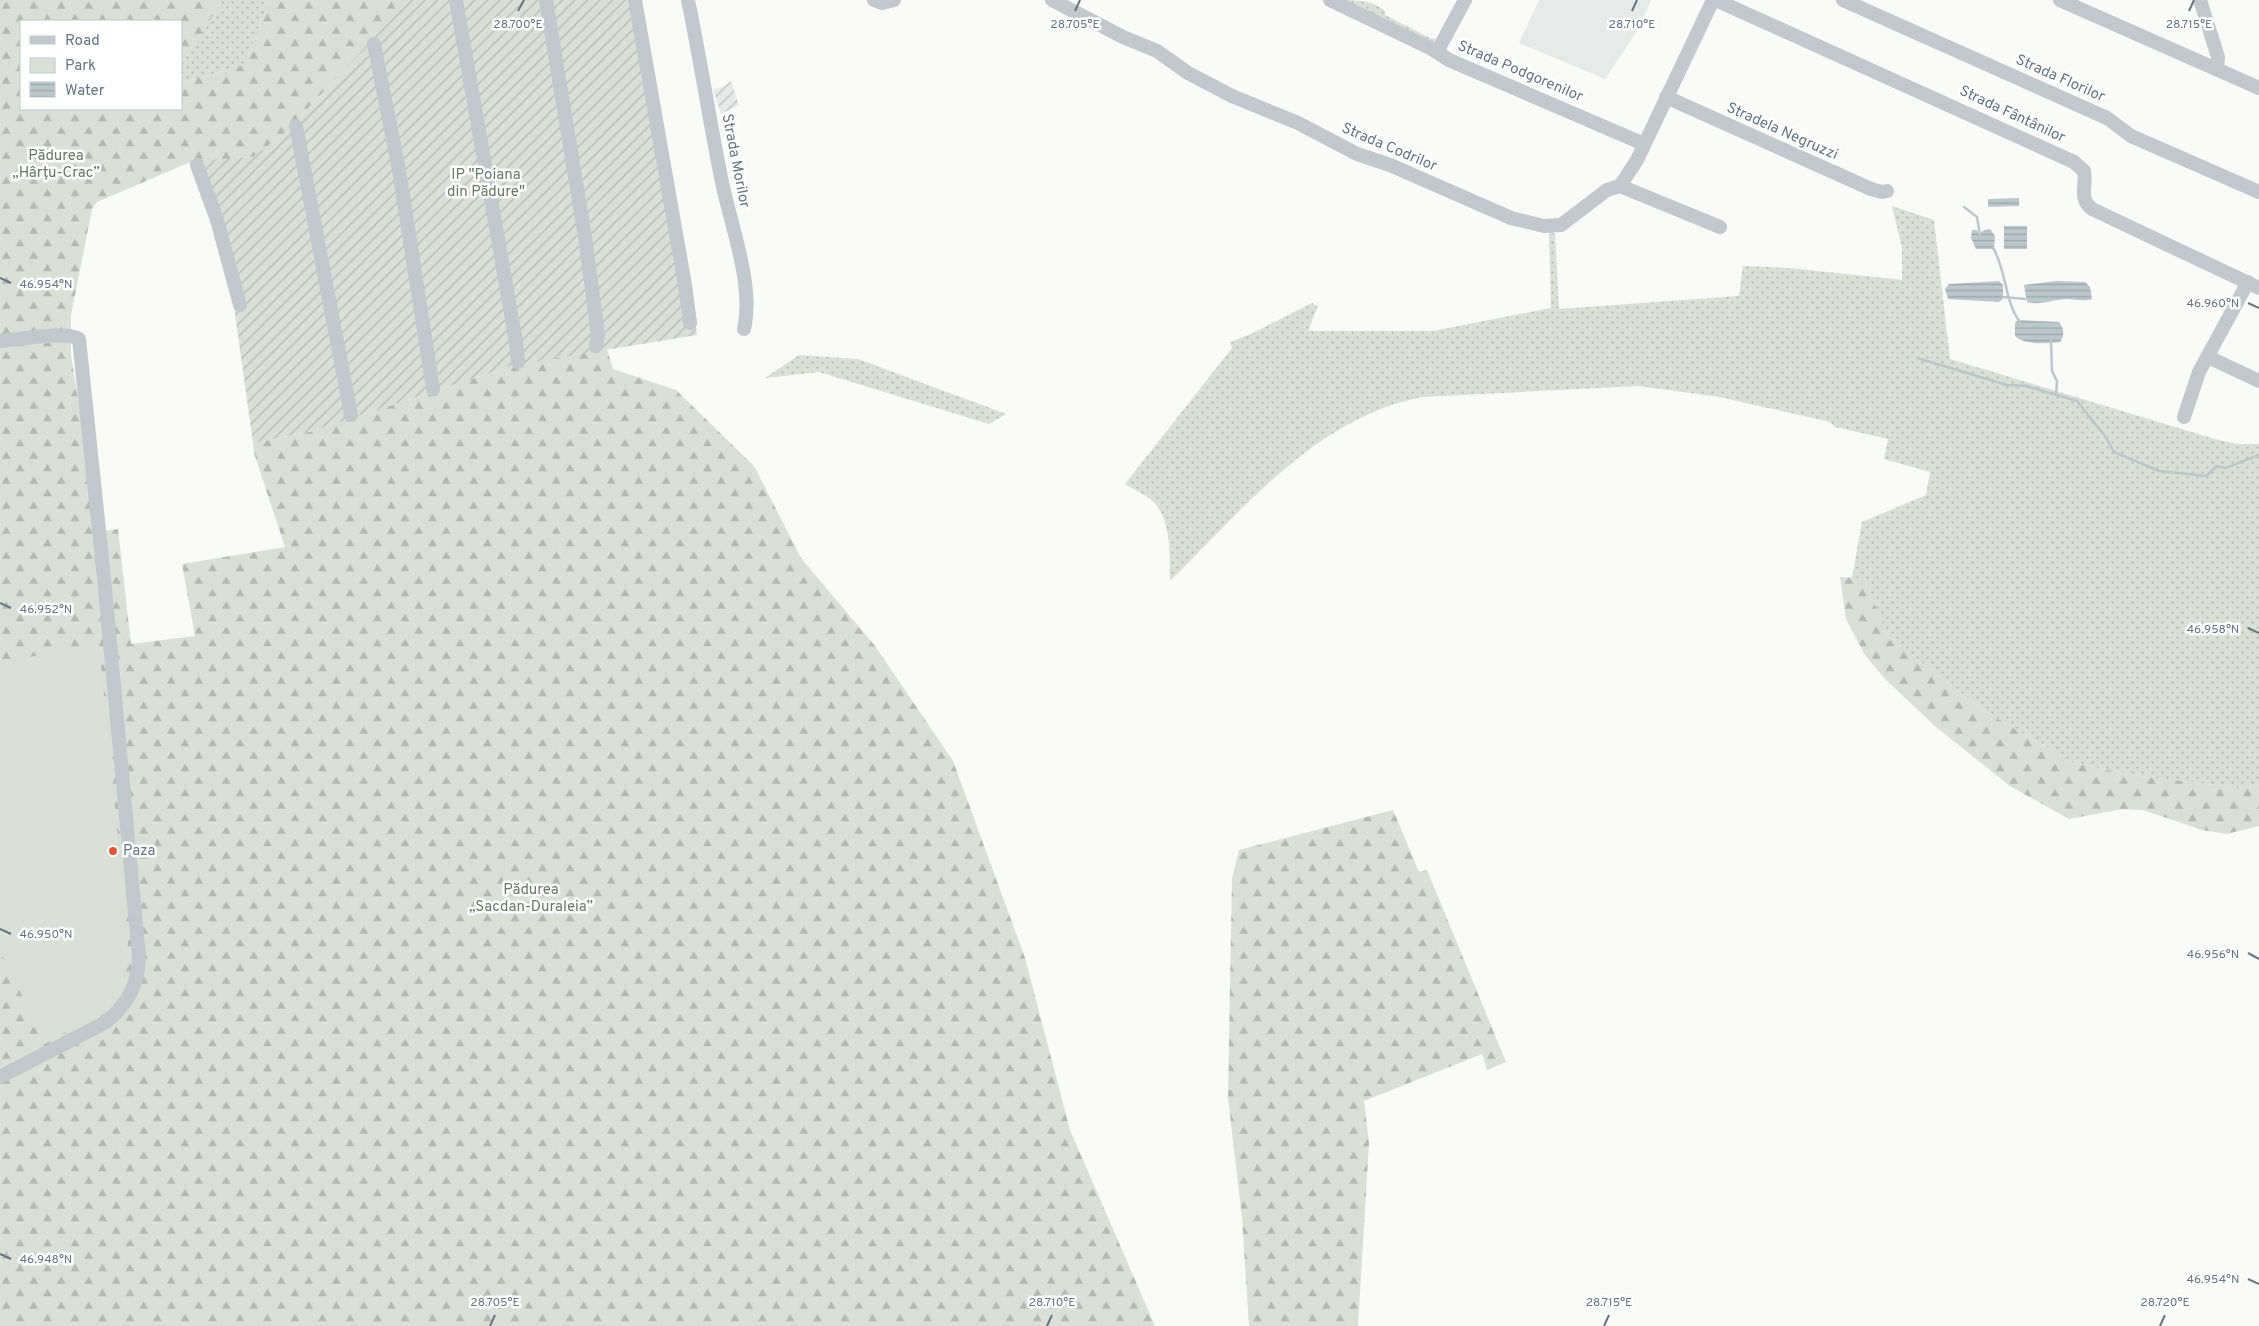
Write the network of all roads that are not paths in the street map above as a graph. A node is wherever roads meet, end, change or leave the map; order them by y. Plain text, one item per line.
1 (456, 0) edge
2 (546, 0) edge
3 (635, 0) edge
4 (688, 0) edge
5 (874, 0) edge
6 (894, 0) edge
7 (1052, 0) edge
8 (1330, 0) edge
9 (1465, 0) edge
10 (1715, 0) edge
11 (1843, 0) edge
12 (2060, 0) edge
13 (2200, 0) edge
14 (374, 44) dead end
15 (1437, 52) junction
16 (2217, 69) junction
17 (2259, 88) edge
18 (1666, 97) junction
19 (296, 126) dead end
20 (1644, 144) junction
21 (197, 165) dead end
22 (1620, 186) junction
23 (1887, 191) dead end
24 (2259, 192) edge
25 (1720, 227) dead end
26 (2254, 285) edge
27 (240, 305) dead end
28 (690, 322) dead end
29 (744, 329) dead end
30 (0, 341) edge
31 (596, 346) dead end
32 (2208, 357) junction
33 (518, 362) dead end
34 (2259, 381) edge
35 (433, 389) dead end
36 (351, 415) dead end
37 (2184, 417) dead end
38 (0, 1077) edge

1 - 33 street
2 - 31 street
3 - 28 street
4 - 29 street, Strada Morilor
5 - 6 street
7 - 22 street, Strada Codrilor
8 - 15 street, Strada Podgorenilor
9 - 15 street
10 - 18 street
10 - 26 street, Strada Fântânilor
11 - 24 street, Strada Florilor
12 - 16 street
13 - 16 street
14 - 35 street
15 - 20 street, Strada Podgorenilor
16 - 17 street
18 - 20 street
18 - 23 street, Stradela Negruzzi
19 - 36 street
20 - 22 street
21 - 27 street
22 - 25 street
26 - 32 street
30 - 38 street
32 - 34 street
32 - 37 street

